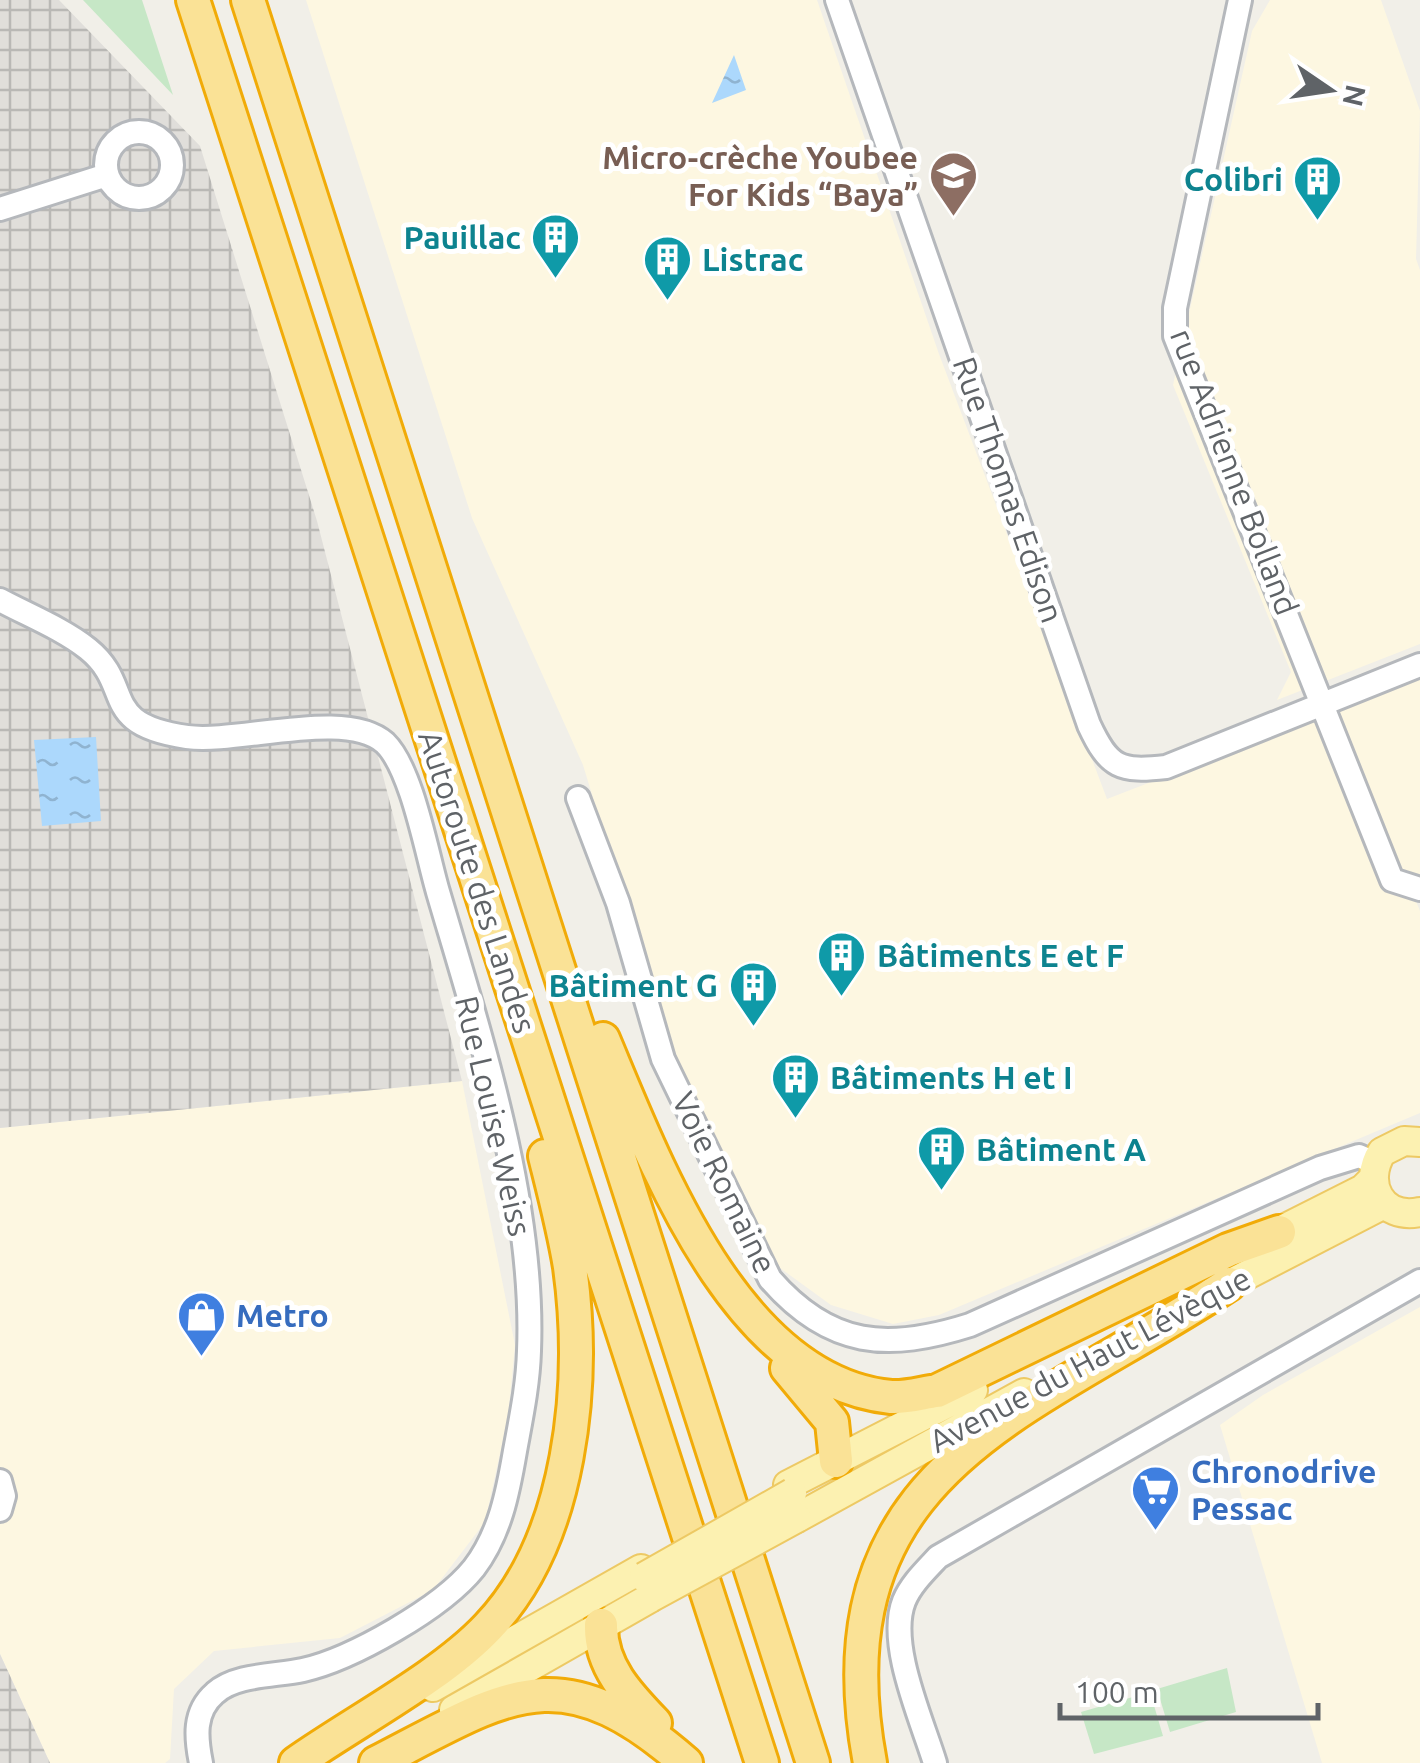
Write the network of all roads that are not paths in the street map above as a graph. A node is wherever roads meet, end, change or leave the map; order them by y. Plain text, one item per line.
1 (193, 0) edge
2 (248, 0) edge
3 (838, 0) edge
4 (1240, 0) edge
5 (107, 175) dead end
6 (0, 210) edge
7 (403, 482) junction
8 (0, 600) edge
9 (1420, 665) edge
10 (419, 704) junction
11 (1323, 704) junction
12 (578, 798) dead end
13 (1420, 889) edge
14 (1420, 1142) edge
15 (1377, 1182) junction
16 (1420, 1212) edge
17 (1278, 1232) junction
18 (718, 1274) junction
19 (1420, 1281) edge
20 (1229, 1284) junction
21 (829, 1465) junction
22 (0, 1480) edge
23 (793, 1501) junction
24 (0, 1510) edge
25 (646, 1584) junction
26 (607, 1621) junction
27 (201, 1763) edge
28 (298, 1763) edge
29 (356, 1763) edge
30 (376, 1763) edge
31 (686, 1763) edge
32 (762, 1763) edge
33 (814, 1763) edge
34 (870, 1763) edge
35 (935, 1763) edge

1 - 10 highway, Autoroute des Landes
2 - 7 highway, Autoroute des Landes
3 - 11 street, Rue Thomas Edison
4 - 11 street, rue Adrienne Bolland
5 - 6 street
7 - 18 highway
7 - 33 highway, Autoroute des Landes
8 - 27 street, Rue Louise Weiss
9 - 11 street, Rue Thomas Edison
10 - 28 highway
10 - 32 highway, Autoroute des Landes
11 - 13 street
12 - 15 street, Voie Romaine
14 - 15 main road
15 - 16 main road
15 - 17 main road, Avenue du Haut Lévèque
15 - 20 main road, Avenue du Haut Lévèque
17 - 18 highway
17 - 21 main road, Avenue du Haut Lévèque
18 - 21 highway
19 - 35 street
20 - 23 main road, Avenue du Haut Lévèque
20 - 34 highway
21 - 23 main road, Avenue du Haut Lévèque
22 - 24 street
23 - 25 main road
25 - 26 main road
25 - 28 main road
26 - 29 main road
26 - 31 highway
30 - 31 highway

